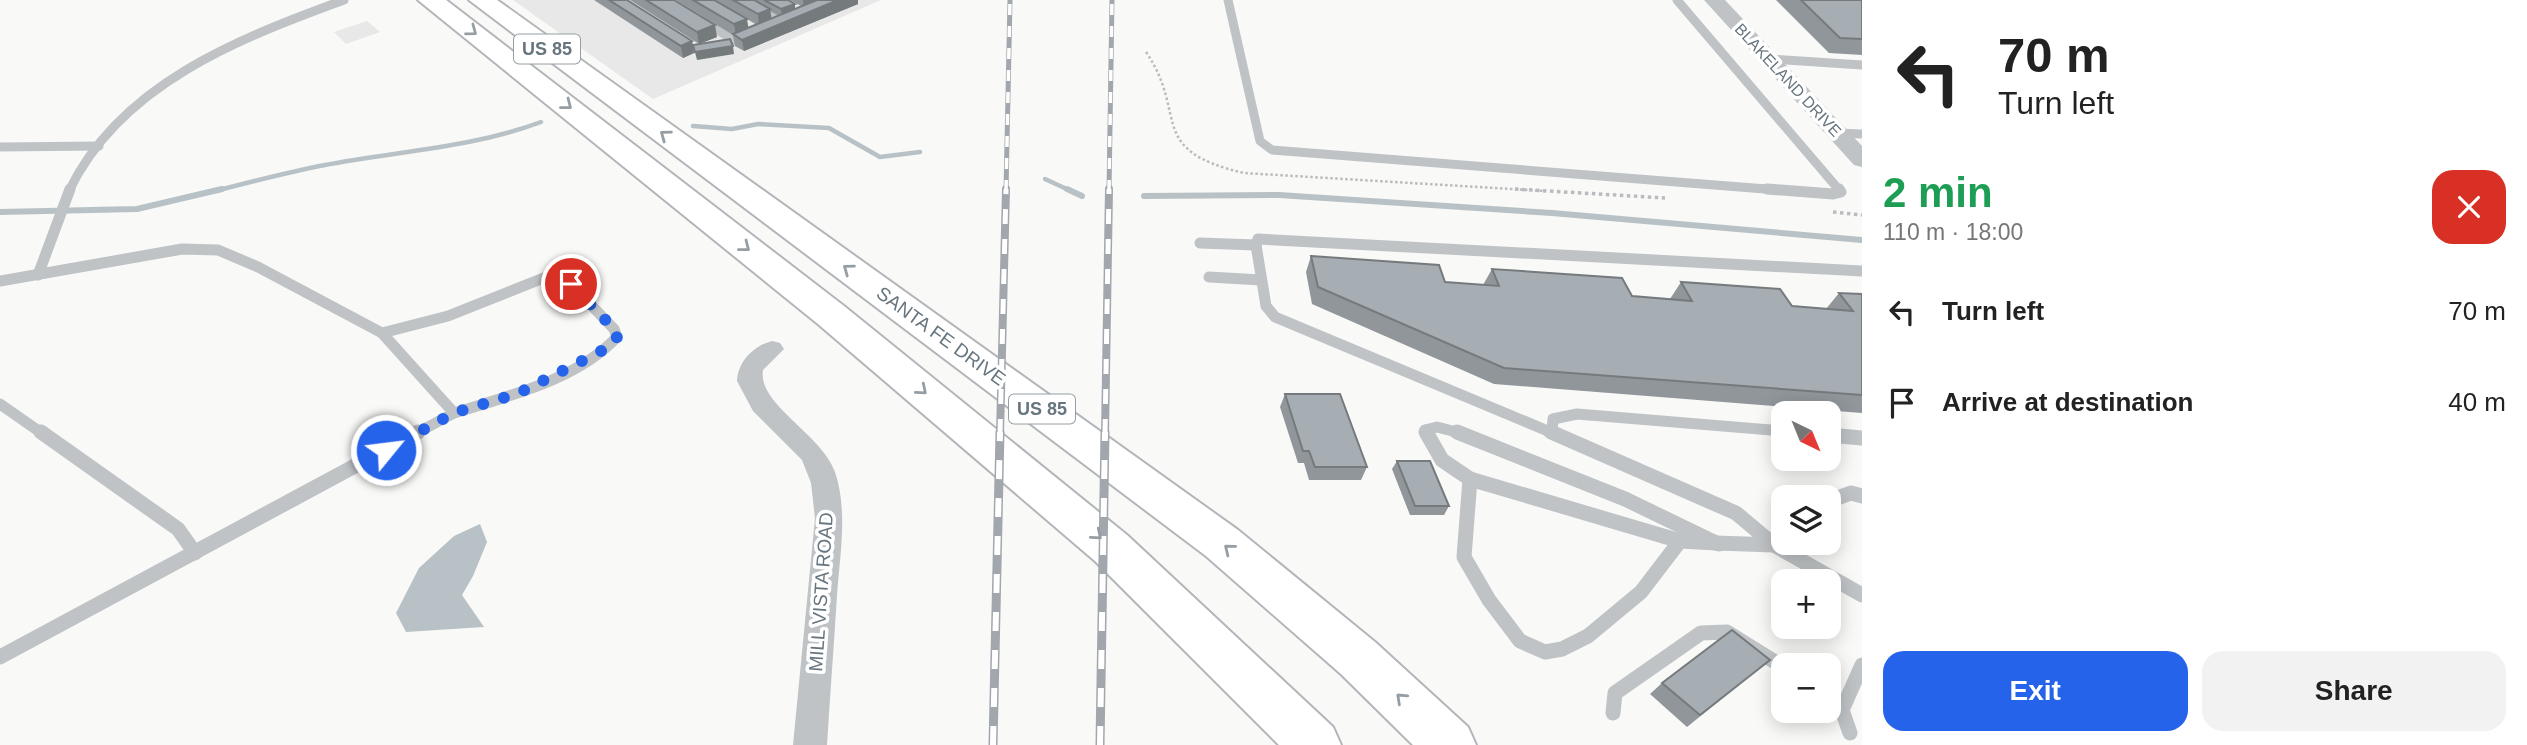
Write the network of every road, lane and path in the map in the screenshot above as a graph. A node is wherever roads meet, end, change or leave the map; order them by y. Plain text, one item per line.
1 (344, 0) edge
2 (430, 0) edge
3 (481, 0) edge
4 (745, 0) edge
5 (1228, 0) edge
6 (1677, 0) edge
7 (1714, 0) edge
8 (691, 14) edge
9 (795, 17) edge
10 (783, 22) junction
11 (772, 27) edge
12 (750, 36) edge
13 (735, 41) junction
14 (718, 46) edge
15 (1769, 60) junction
16 (1862, 65) edge
17 (1837, 133) junction
18 (1862, 134) edge
19 (99, 146) junction
20 (0, 147) edge
21 (1862, 160) edge
22 (1200, 243) dead end
23 (1256, 245) junction
24 (1862, 271) edge
25 (38, 275) junction
26 (1209, 277) dead end
27 (1261, 280) junction
28 (0, 281) edge
29 (382, 333) junction
30 (772, 349) dead end
31 (0, 404) edge
32 (454, 413) junction
33 (1771, 430) edge
34 (1552, 433) junction
35 (1841, 436) edge
36 (1862, 438) edge
37 (1470, 480) junction
38 (1862, 496) edge
39 (1841, 497) edge
40 (1680, 541) junction
41 (1771, 542) edge
42 (1719, 544) junction
43 (1771, 545) edge
44 (195, 553) junction
45 (1805, 555) edge
46 (1862, 595) edge
47 (0, 657) edge
48 (1771, 659) edge
49 (1862, 665) edge
50 (1841, 696) edge
51 (1613, 713) dead end
52 (1841, 716) edge
53 (1850, 733) dead end
54 (810, 745) edge
55 (1315, 745) edge
56 (1450, 745) edge

1 - 19 lane
2 -> 55 highway, US 85
56 -> 3 highway, SANTA FE DRIVE / US 85
4 - 10 lane
5 - 6 lane
7 - 15 street, BLAKELAND DRIVE
8 - 13 lane
9 - 10 lane
10 - 11 lane
12 - 13 lane
13 - 14 lane
15 - 16 lane
15 - 17 street, BLAKELAND DRIVE
17 - 18 lane
17 - 21 street, BLAKELAND DRIVE
19 - 20 lane
19 - 25 lane
22 - 23 lane
23 - 24 lane
23 - 27 lane
25 - 28 lane
25 - 29 lane
26 - 27 lane
27 - 34 lane
29 - 32 lane
29 - 32 lane
30 - 54 street, MILL VISTA ROAD
31 - 44 lane
32 - 44 lane
33 - 34 lane
34 - 41 lane
35 - 36 lane
37 - 40 lane
37 - 40 lane
37 - 42 lane
38 - 39 lane
40 - 42 lane
42 - 43 lane
44 - 47 lane
45 - 46 lane
48 - 51 lane
49 - 50 lane
52 - 53 lane

